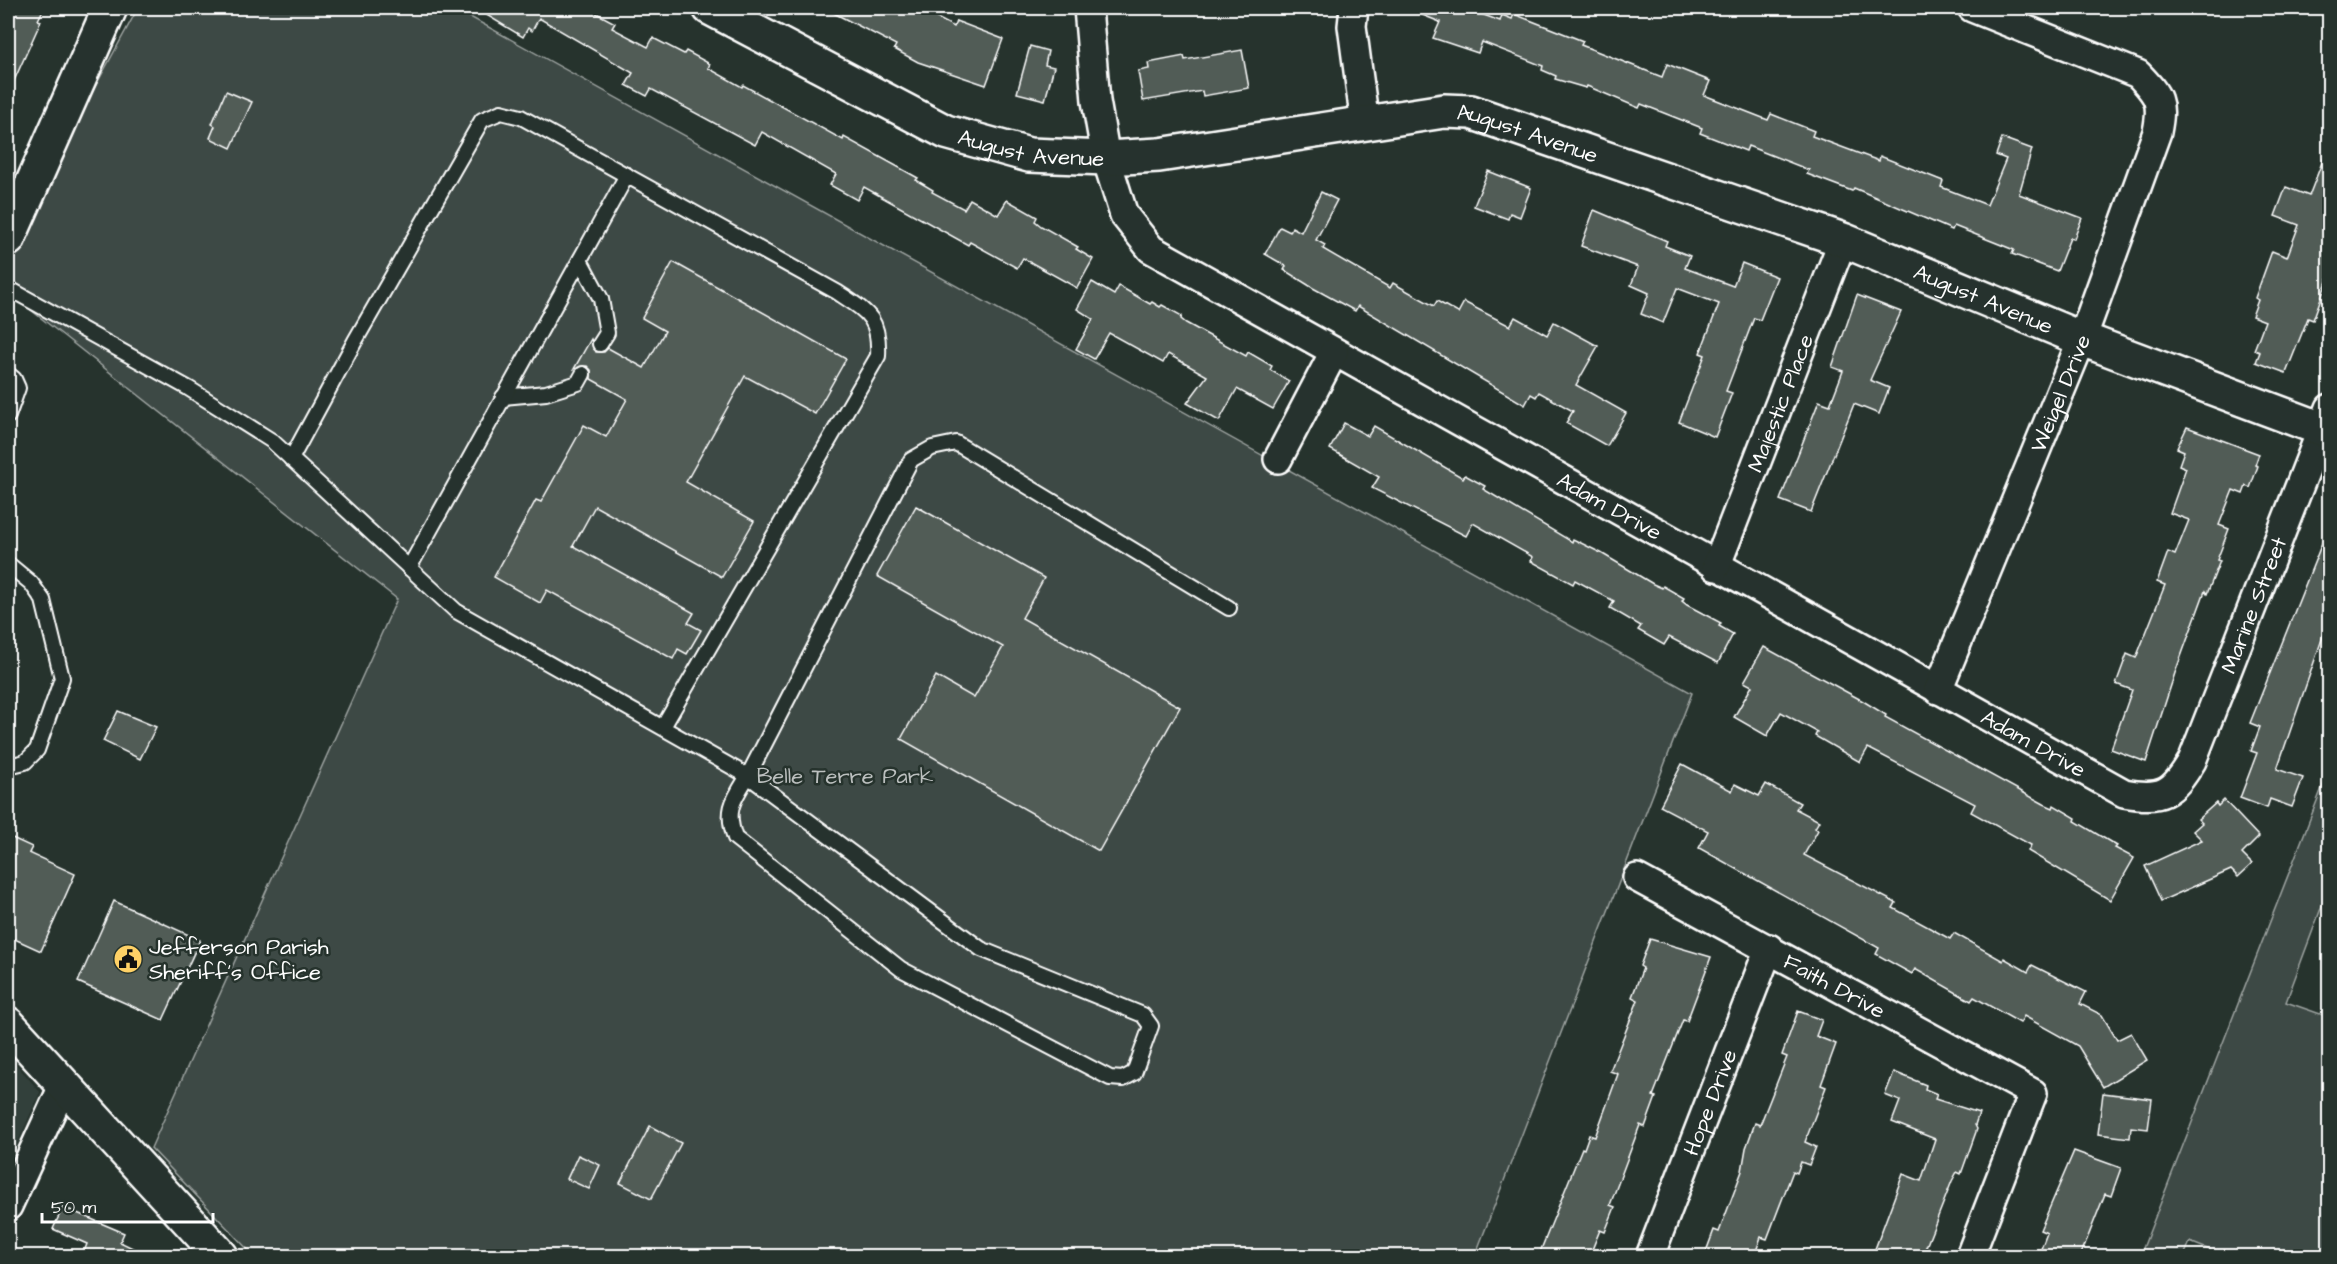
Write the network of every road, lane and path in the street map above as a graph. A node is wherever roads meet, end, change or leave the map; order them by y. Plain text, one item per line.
1 (110, 8) edge
2 (710, 8) edge
3 (1088, 8) edge
4 (1354, 8) edge
5 (1972, 8) edge
6 (1365, 124) junction
7 (1106, 158) junction
8 (627, 175) junction
9 (8, 239) edge
10 (1843, 240) junction
11 (580, 260) junction
12 (8, 288) edge
13 (2082, 339) junction
14 (600, 344) dead end
15 (1334, 352) junction
16 (8, 374) edge
17 (583, 374) dead end
18 (503, 397) junction
19 (8, 416) edge
20 (2327, 423) edge
21 (291, 459) junction
22 (1278, 459) dead end
23 (8, 564) edge
24 (1716, 567) junction
25 (409, 568) junction
26 (1229, 608) dead end
27 (1938, 690) junction
28 (663, 727) junction
29 (8, 767) edge
30 (748, 776) junction
31 (2164, 794) joint
32 (1637, 878) dead end
33 (1769, 948) junction
34 (8, 1023) edge
35 (64, 1084) junction
36 (8, 1206) edge
37 (221, 1257) edge
38 (1650, 1257) edge
39 (1971, 1257) edge

1 - 9 street
2 - 7 street, August Avenue
3 - 7 street, Adam Drive
4 - 6 street
5 - 13 street, Weigel Drive
6 - 7 street, August Avenue
6 - 10 street, August Avenue
7 - 15 street, Adam Drive
8 - 11 lane
8 - 21 lane
8 - 28 lane
10 - 13 street, August Avenue
10 - 24 street, Majestic Place
11 - 14 lane
11 - 18 lane
12 - 21 lane
13 - 20 street, August Avenue
13 - 27 street, Weigel Drive
15 - 22 street
15 - 24 street, Adam Drive
16 - 19 lane
17 - 18 lane
18 - 25 lane
20 - 31 street, Marine Street
21 - 25 lane
23 - 29 lane
24 - 27 street, Adam Drive
25 - 28 lane
26 - 30 lane
27 - 31 street, Adam Drive
28 - 30 lane
30 - 30 lane
32 - 33 street, Faith Drive
33 - 38 street, Hope Drive
33 - 39 street, Faith Drive
34 - 35 street
35 - 36 street
35 - 37 street

